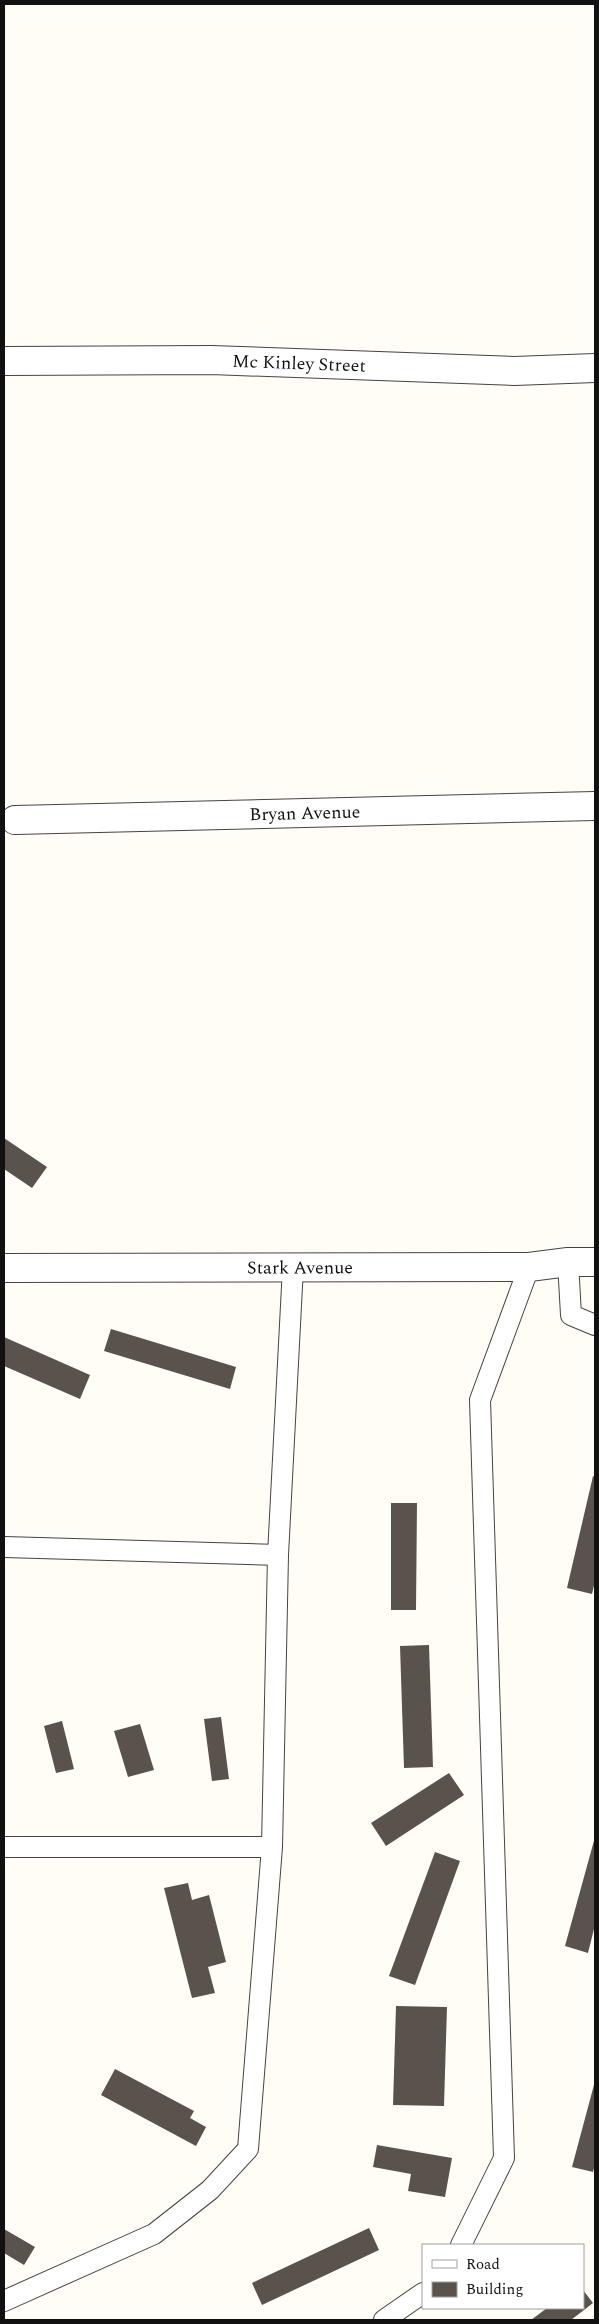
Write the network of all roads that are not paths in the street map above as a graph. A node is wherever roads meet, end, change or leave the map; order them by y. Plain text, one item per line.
1 (4, 361) edge
2 (595, 368) edge
3 (595, 806) edge
4 (15, 820) dead end
5 (568, 1262) junction
6 (595, 1262) edge
7 (292, 1267) junction
8 (529, 1267) junction
9 (4, 1268) edge
10 (595, 1325) edge
11 (4, 1547) edge
12 (278, 1555) junction
13 (4, 1847) edge
14 (272, 1847) junction
15 (461, 2244) edge
16 (422, 2294) edge
17 (4, 2301) edge
18 (384, 2320) edge

1 - 2 street, Mc Kinley Street
3 - 4 street, Bryan Avenue
5 - 6 street, Stark Avenue
5 - 8 street, Stark Avenue
5 - 10 lane
7 - 8 street, Stark Avenue
7 - 9 street, Stark Avenue
7 - 12 lane
8 - 15 lane
11 - 12 lane
12 - 14 lane
13 - 14 lane
14 - 17 lane
16 - 18 lane

